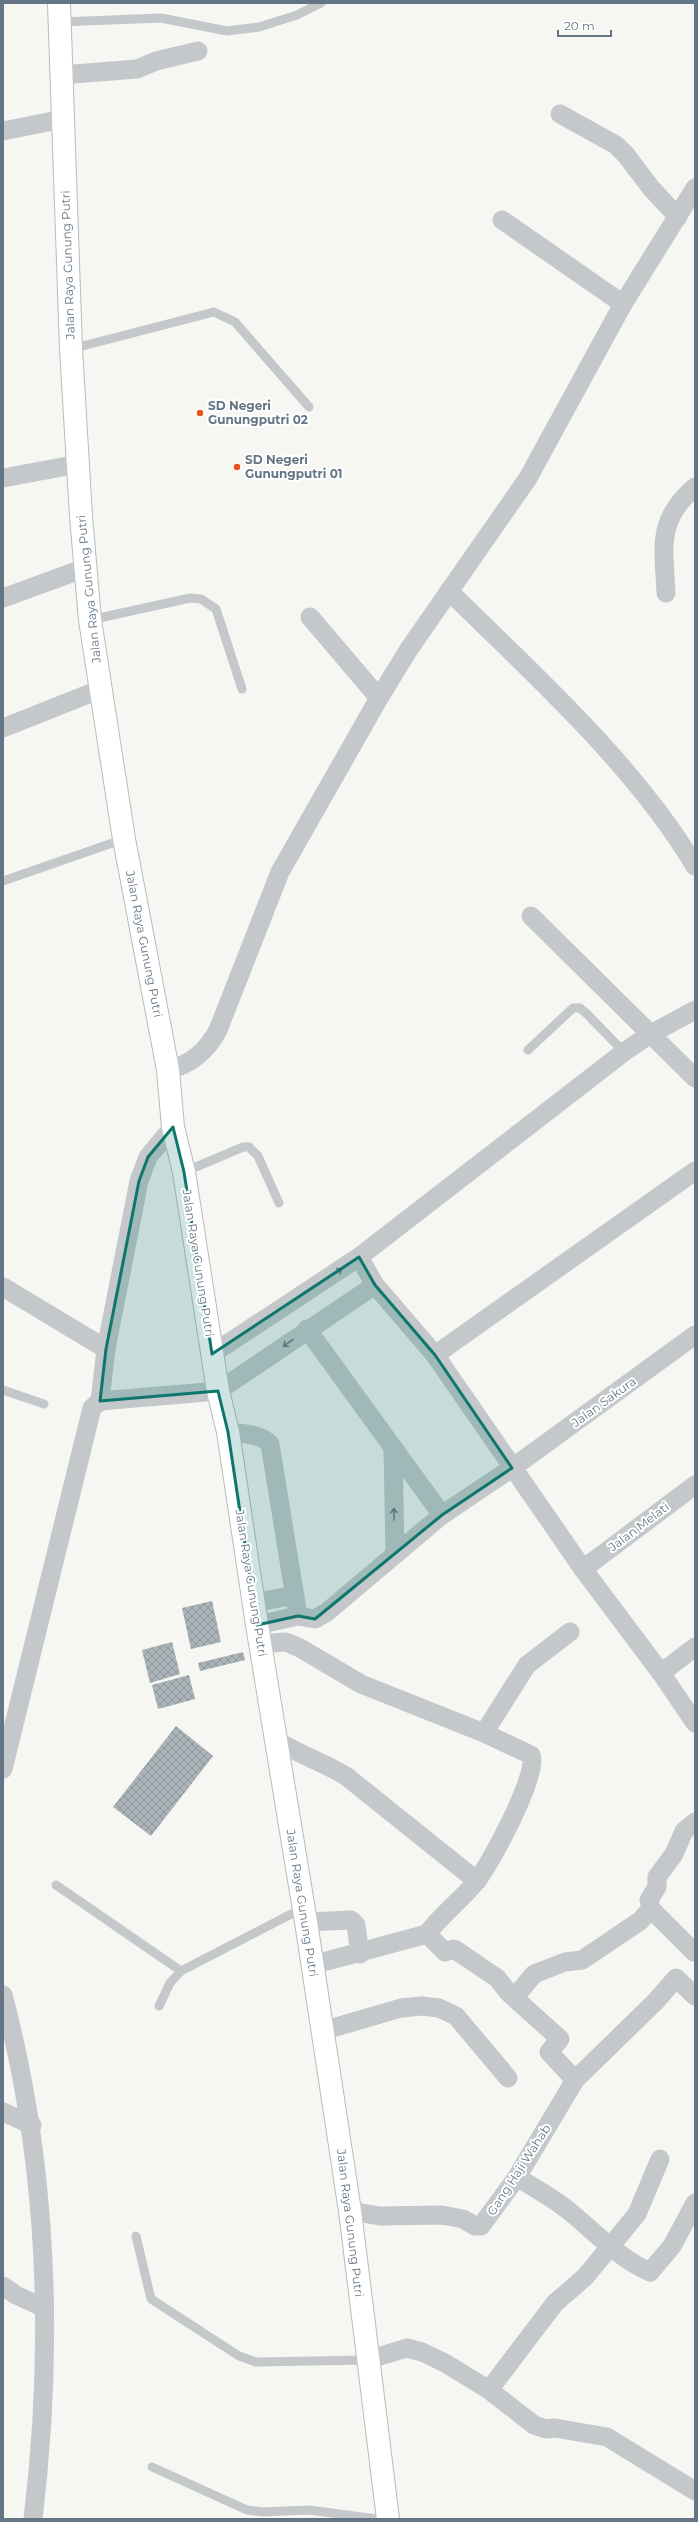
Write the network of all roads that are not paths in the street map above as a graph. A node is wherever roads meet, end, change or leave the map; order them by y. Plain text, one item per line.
1 (321, 3) edge
2 (60, 13) edge
3 (198, 51) dead end
4 (62, 75) junction
5 (560, 114) dead end
6 (63, 119) junction
7 (3, 131) edge
8 (695, 188) edge
9 (678, 217) junction
10 (502, 220) dead end
11 (623, 304) junction
12 (71, 349) junction
13 (309, 407) dead end
14 (78, 464) junction
15 (3, 478) edge
16 (695, 487) edge
17 (85, 568) junction
18 (449, 591) junction
19 (666, 594) dead end
20 (3, 598) edge
21 (310, 617) dead end
22 (90, 620) junction
23 (101, 688) junction
24 (242, 689) dead end
25 (379, 698) junction
26 (3, 728) edge
27 (124, 839) junction
28 (695, 866) edge
29 (3, 881) edge
30 (531, 916) dead end
31 (695, 1010) edge
32 (649, 1035) junction
33 (528, 1050) dead end
34 (624, 1052) junction
35 (168, 1070) junction
36 (695, 1078) edge
37 (173, 1127) junction
38 (695, 1171) edge
39 (184, 1172) junction
40 (279, 1203) dead end
41 (359, 1257) junction
42 (375, 1285) junction
43 (3, 1287) edge
44 (307, 1329) junction
45 (695, 1335) edge
46 (106, 1349) junction
47 (212, 1354) junction
48 (435, 1355) junction
49 (3, 1390) edge
50 (218, 1391) junction
51 (100, 1400) junction
52 (44, 1404) dead end
53 (228, 1432) junction
54 (393, 1447) junction
55 (512, 1468) junction
56 (695, 1485) edge
57 (442, 1515) junction
58 (395, 1553) junction
59 (583, 1569) junction
60 (295, 1595) junction
61 (253, 1603) junction
62 (298, 1616) junction
63 (570, 1632) dead end
64 (258, 1635) junction
65 (695, 1647) edge
66 (661, 1673) junction
67 (695, 1723) edge
68 (484, 1733) junction
69 (276, 1740) junction
70 (3, 1769) edge
71 (695, 1822) edge
72 (477, 1881) junction
73 (56, 1885) dead end
74 (651, 1909) junction
75 (304, 1915) junction
76 (427, 1934) junction
77 (694, 1952) edge
78 (360, 1954) junction
79 (312, 1965) junction
80 (181, 1971) junction
81 (676, 1978) junction
82 (3, 1995) edge
83 (695, 1996) edge
84 (515, 1997) junction
85 (159, 2006) dead end
86 (322, 2031) junction
87 (508, 2078) dead end
88 (574, 2080) junction
89 (3, 2112) edge
90 (32, 2125) junction
91 (660, 2159) dead end
92 (517, 2177) junction
93 (695, 2203) edge
94 (350, 2211) junction
95 (136, 2236) dead end
96 (610, 2248) junction
97 (3, 2286) edge
98 (44, 2308) junction
99 (367, 2360) junction
100 (489, 2390) junction
101 (152, 2467) dead end
102 (695, 2491) edge
103 (33, 2519) edge
104 (378, 2519) edge
105 (388, 2519) edge

1 - 2 lane
2 - 4 main road, Jalan Raya Gunung Putri
3 - 4 street
4 - 6 main road, Jalan Raya Gunung Putri
5 - 9 street
6 - 7 street
6 - 12 main road, Jalan Raya Gunung Putri
8 - 9 street
9 - 11 street
10 - 11 street
11 - 18 street
12 - 13 lane
12 - 14 main road, Jalan Raya Gunung Putri
14 - 15 street
14 - 17 main road, Jalan Raya Gunung Putri
16 - 19 street
17 - 20 street
17 - 22 main road, Jalan Raya Gunung Putri
18 - 25 street
18 - 28 street
21 - 25 street
22 - 23 main road, Jalan Raya Gunung Putri
22 - 24 lane
23 - 26 street
23 - 27 main road, Jalan Raya Gunung Putri
25 - 35 street
27 - 29 lane
27 - 35 main road, Jalan Raya Gunung Putri
30 - 32 street
31 - 32 street
32 - 34 street
32 - 36 street
33 - 34 lane
34 - 41 street
35 - 37 main road, Jalan Raya Gunung Putri
37 - 39 main road, Jalan Raya Gunung Putri
37 - 46 street
38 - 48 street
39 - 40 lane
39 - 47 main road, Jalan Raya Gunung Putri
41 - 42 street
47 -> 41 street
42 - 44 street
42 - 48 street
43 - 46 street
44 -> 50 street
44 - 54 street
45 - 55 street, Jalan Sakura
46 - 51 street
47 - 50 main road, Jalan Raya Gunung Putri
48 - 55 street
49 - 52 lane
50 - 51 street
50 - 53 main road, Jalan Raya Gunung Putri
51 - 70 street
53 - 60 street
53 - 61 main road, Jalan Raya Gunung Putri
54 - 57 street
58 -> 54 street
55 - 57 street, Jalan Sakura
55 - 59 street
56 - 59 street, Jalan Melati
57 - 58 street, Jalan Sakura
58 - 62 street, Jalan Sakura
59 - 66 street
60 - 61 street
60 - 62 street
61 - 64 main road, Jalan Raya Gunung Putri
62 - 64 street, Jalan Sakura
63 - 68 street
64 - 68 street
64 - 69 main road, Jalan Raya Gunung Putri
65 - 66 street
66 - 67 street
68 - 72 street
69 - 72 street
69 - 75 main road, Jalan Raya Gunung Putri
71 - 74 street
72 - 76 street
73 - 80 lane
74 - 77 street
74 - 84 street
75 - 78 street
75 - 79 main road, Jalan Raya Gunung Putri
75 - 80 lane
76 - 78 street
76 - 84 street
77 - 81 street, Gang Haji Wahab
78 - 79 street
79 - 86 main road, Jalan Raya Gunung Putri
80 - 85 lane
81 - 83 street
81 - 88 street, Gang Haji Wahab
82 - 90 street
84 - 88 street
86 - 87 street
86 - 94 main road, Jalan Raya Gunung Putri
88 - 92 street, Gang Haji Wahab
89 - 90 street
90 - 98 street
91 - 96 street
92 - 94 street, Gang Haji Wahab
92 - 96 street
93 - 96 street
94 - 99 main road, Jalan Raya Gunung Putri
95 - 99 lane
96 - 100 street
97 - 98 street
98 - 103 street
99 - 100 street
99 - 105 main road, Jalan Raya Gunung Putri
100 - 102 street
101 - 104 lane

